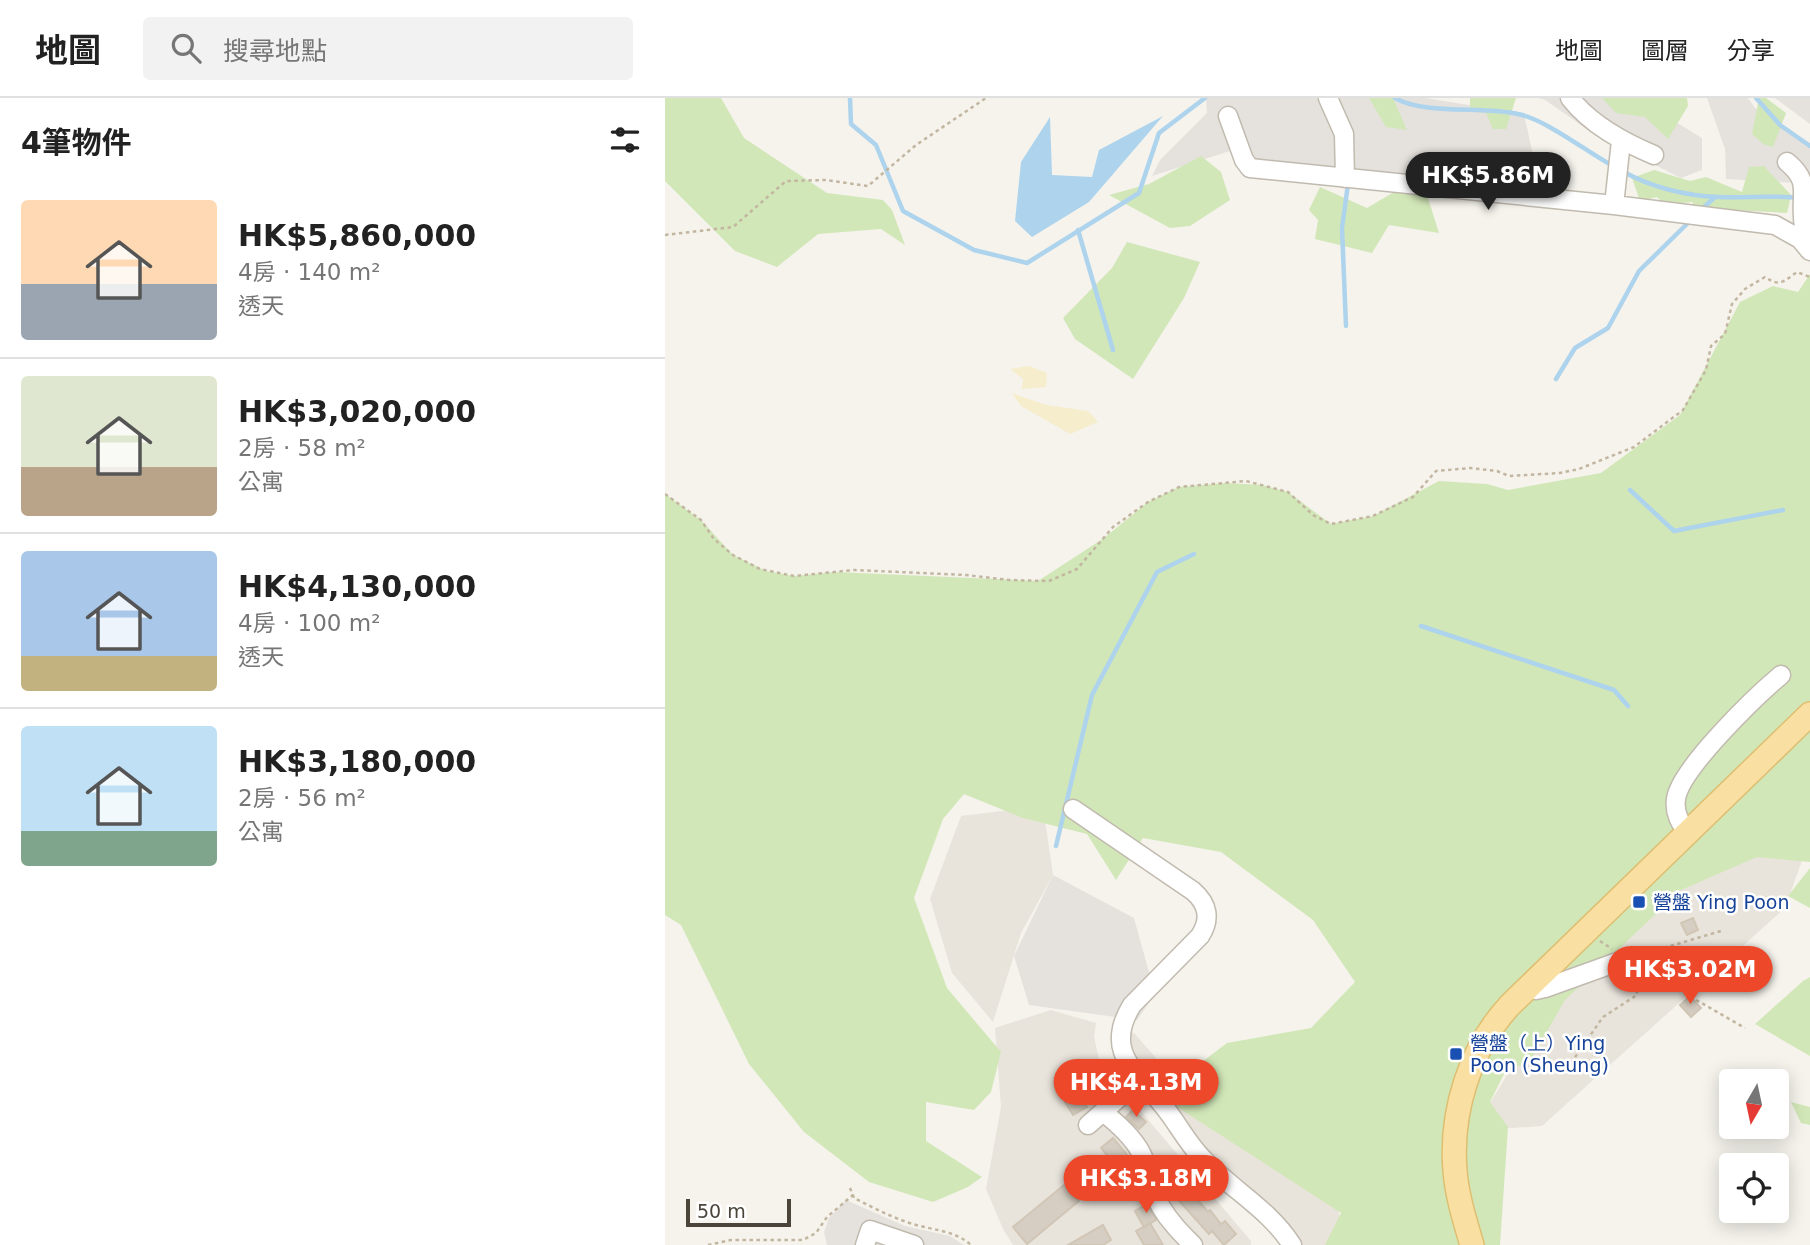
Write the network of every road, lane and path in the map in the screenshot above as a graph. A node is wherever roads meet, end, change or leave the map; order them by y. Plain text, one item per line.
1 (986, 98) edge
2 (1328, 98) edge
3 (1570, 98) edge
4 (1229, 116) dead end
5 (1621, 141) junction
6 (1654, 155) dead end
7 (1787, 162) dead end
8 (1345, 178) junction
9 (1614, 205) junction
10 (665, 235) edge
11 (1810, 250) edge
12 (1810, 277) edge
13 (665, 494) edge
14 (1781, 675) dead end
15 (1810, 714) edge
16 (1073, 809) dead end
17 (1688, 833) junction
18 (1724, 930) dead end
19 (1597, 939) dead end
20 (1620, 956) junction
21 (1529, 987) junction
22 (1684, 993) dead end
23 (1745, 1028) dead end
24 (1571, 1063) dead end
25 (1121, 1096) dead end
26 (1103, 1112) junction
27 (1088, 1125) dead end
28 (851, 1188) dead end
29 (853, 1195) junction
30 (708, 1245) edge
31 (865, 1245) edge
32 (914, 1245) edge
33 (971, 1245) edge
34 (1193, 1245) edge
35 (1292, 1245) edge
36 (1472, 1245) edge

1 - 10 path
2 - 8 street
3 - 5 street
4 - 8 street
5 - 6 street
5 - 9 street
7 - 11 street
8 - 9 street
9 - 11 street
12 - 13 path
14 - 17 street
15 - 17 main road
16 - 35 street
17 - 21 main road
18 - 20 path
19 - 20 path
20 - 21 street
20 - 24 path
21 - 36 main road
22 - 23 path
25 - 26 street
26 - 27 street
26 - 34 street
28 - 29 path
29 - 30 path
29 - 33 path
31 - 32 street

